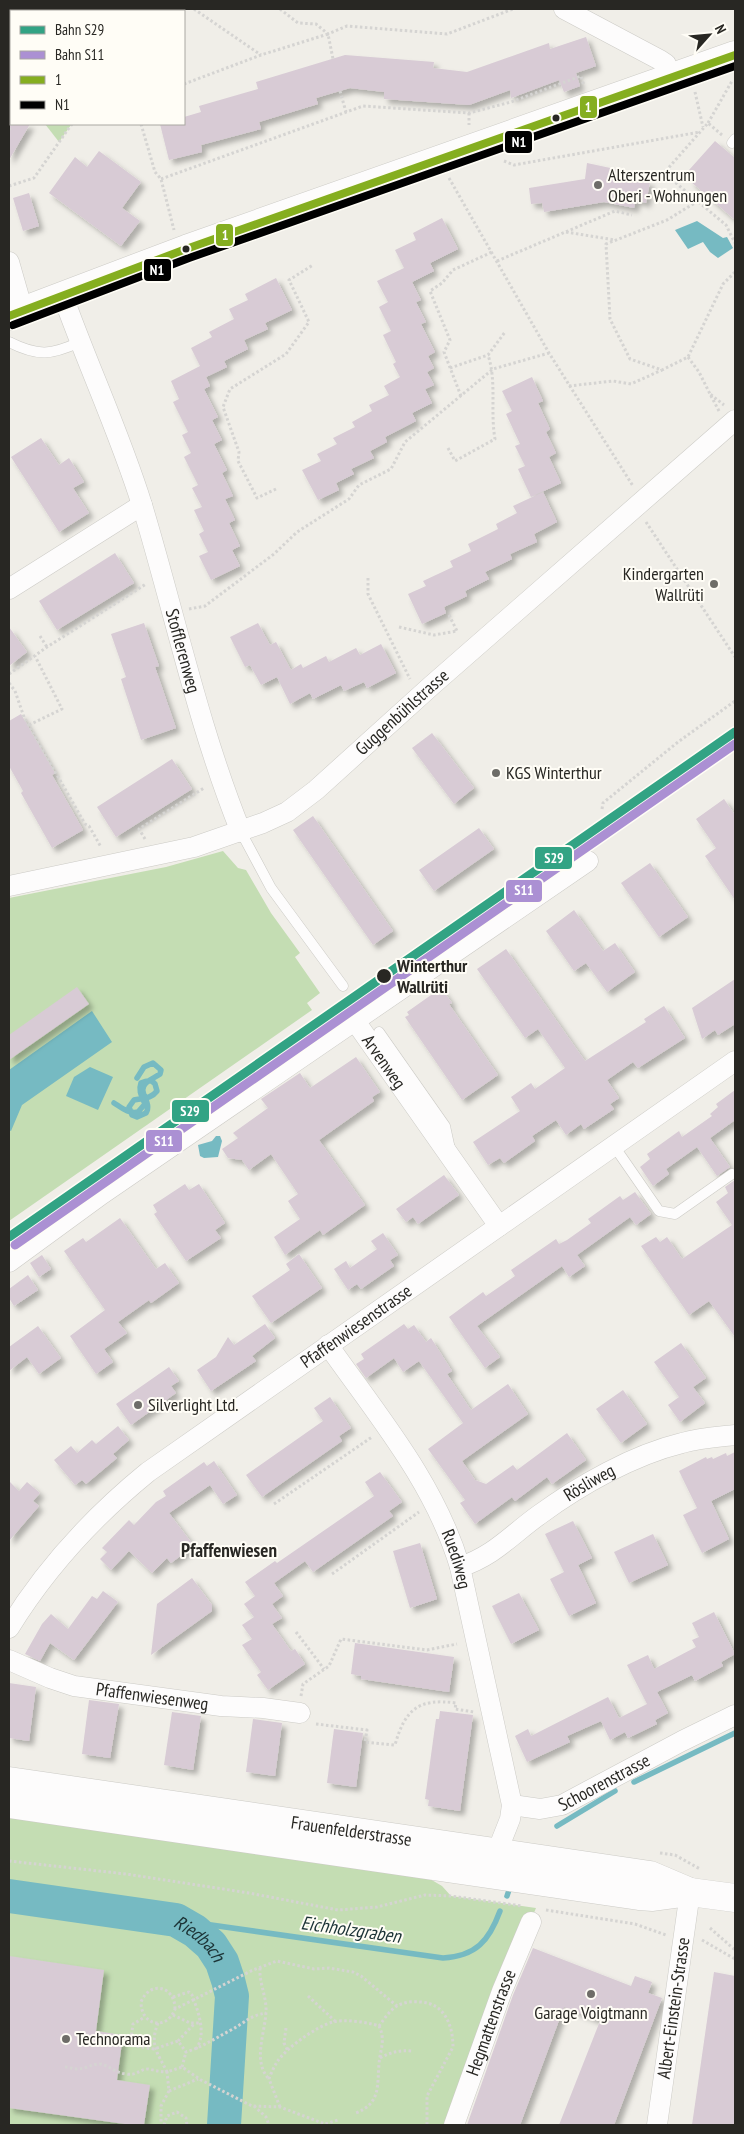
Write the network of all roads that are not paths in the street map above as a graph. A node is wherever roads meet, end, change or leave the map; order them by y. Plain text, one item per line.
1 (564, 9) edge
2 (735, 55) edge
3 (670, 78) junction
4 (9, 262) edge
5 (63, 296) junction
6 (16, 313) edge
7 (9, 342) edge
8 (80, 342) junction
9 (727, 414) edge
10 (142, 505) junction
11 (9, 589) edge
12 (241, 832) junction
13 (588, 861) dead end
14 (9, 886) edge
15 (343, 986) dead end
16 (355, 1021) junction
17 (379, 1032) dead end
18 (735, 1061) edge
19 (614, 1146) junction
20 (452, 1157) junction
21 (732, 1174) dead end
22 (499, 1226) junction
23 (9, 1262) edge
24 (328, 1345) junction
25 (735, 1435) edge
26 (460, 1567) junction
27 (9, 1628) edge
28 (9, 1660) edge
29 (300, 1713) road end
30 (735, 1715) edge
31 (9, 1781) edge
32 (9, 1804) edge
33 (512, 1805) junction
34 (497, 1852) junction
35 (697, 1882) junction
36 (735, 1898) edge
37 (531, 1912) road end
38 (454, 2125) edge
39 (657, 2125) edge

1 - 3 street
2 - 3 main road
3 - 5 main road
4 - 6 street
5 - 6 main road
5 - 8 street, Stofflerenweg
7 - 8 lane
8 - 10 street, Stofflerenweg
9 - 12 street, Guggenbühlstrasse
10 - 11 street
10 - 12 street, Stofflerenweg
12 - 14 street, Guggenbühlstrasse
12 - 15 lane, Stofflerenweg
13 - 16 street
16 - 20 street, Arvenweg
16 - 23 street, Arvenweg
17 - 20 lane
18 - 19 street, Pfaffenwiesenstrasse
19 - 21 lane
19 - 22 street, Pfaffenwiesenstrasse
20 - 22 street, Arvenweg
22 - 24 street, Pfaffenwiesenstrasse
24 - 26 street, Ruediweg
24 - 27 street, Pfaffenwiesenstrasse
25 - 26 street, Rösliweg
26 - 33 street, Ruediweg
28 - 29 street, Pfaffenwiesenweg
30 - 33 street, Schoorenstrasse
31 - 34 main road, Frauenfelderstrasse
32 - 35 main road, Frauenfelderstrasse
33 - 34 street
34 - 35 main road, Frauenfelderstrasse
35 - 36 main road, Frauenfelderstrasse
35 - 39 street, Albert-Einstein-Strasse
37 - 38 street, Hegmattenstrasse

